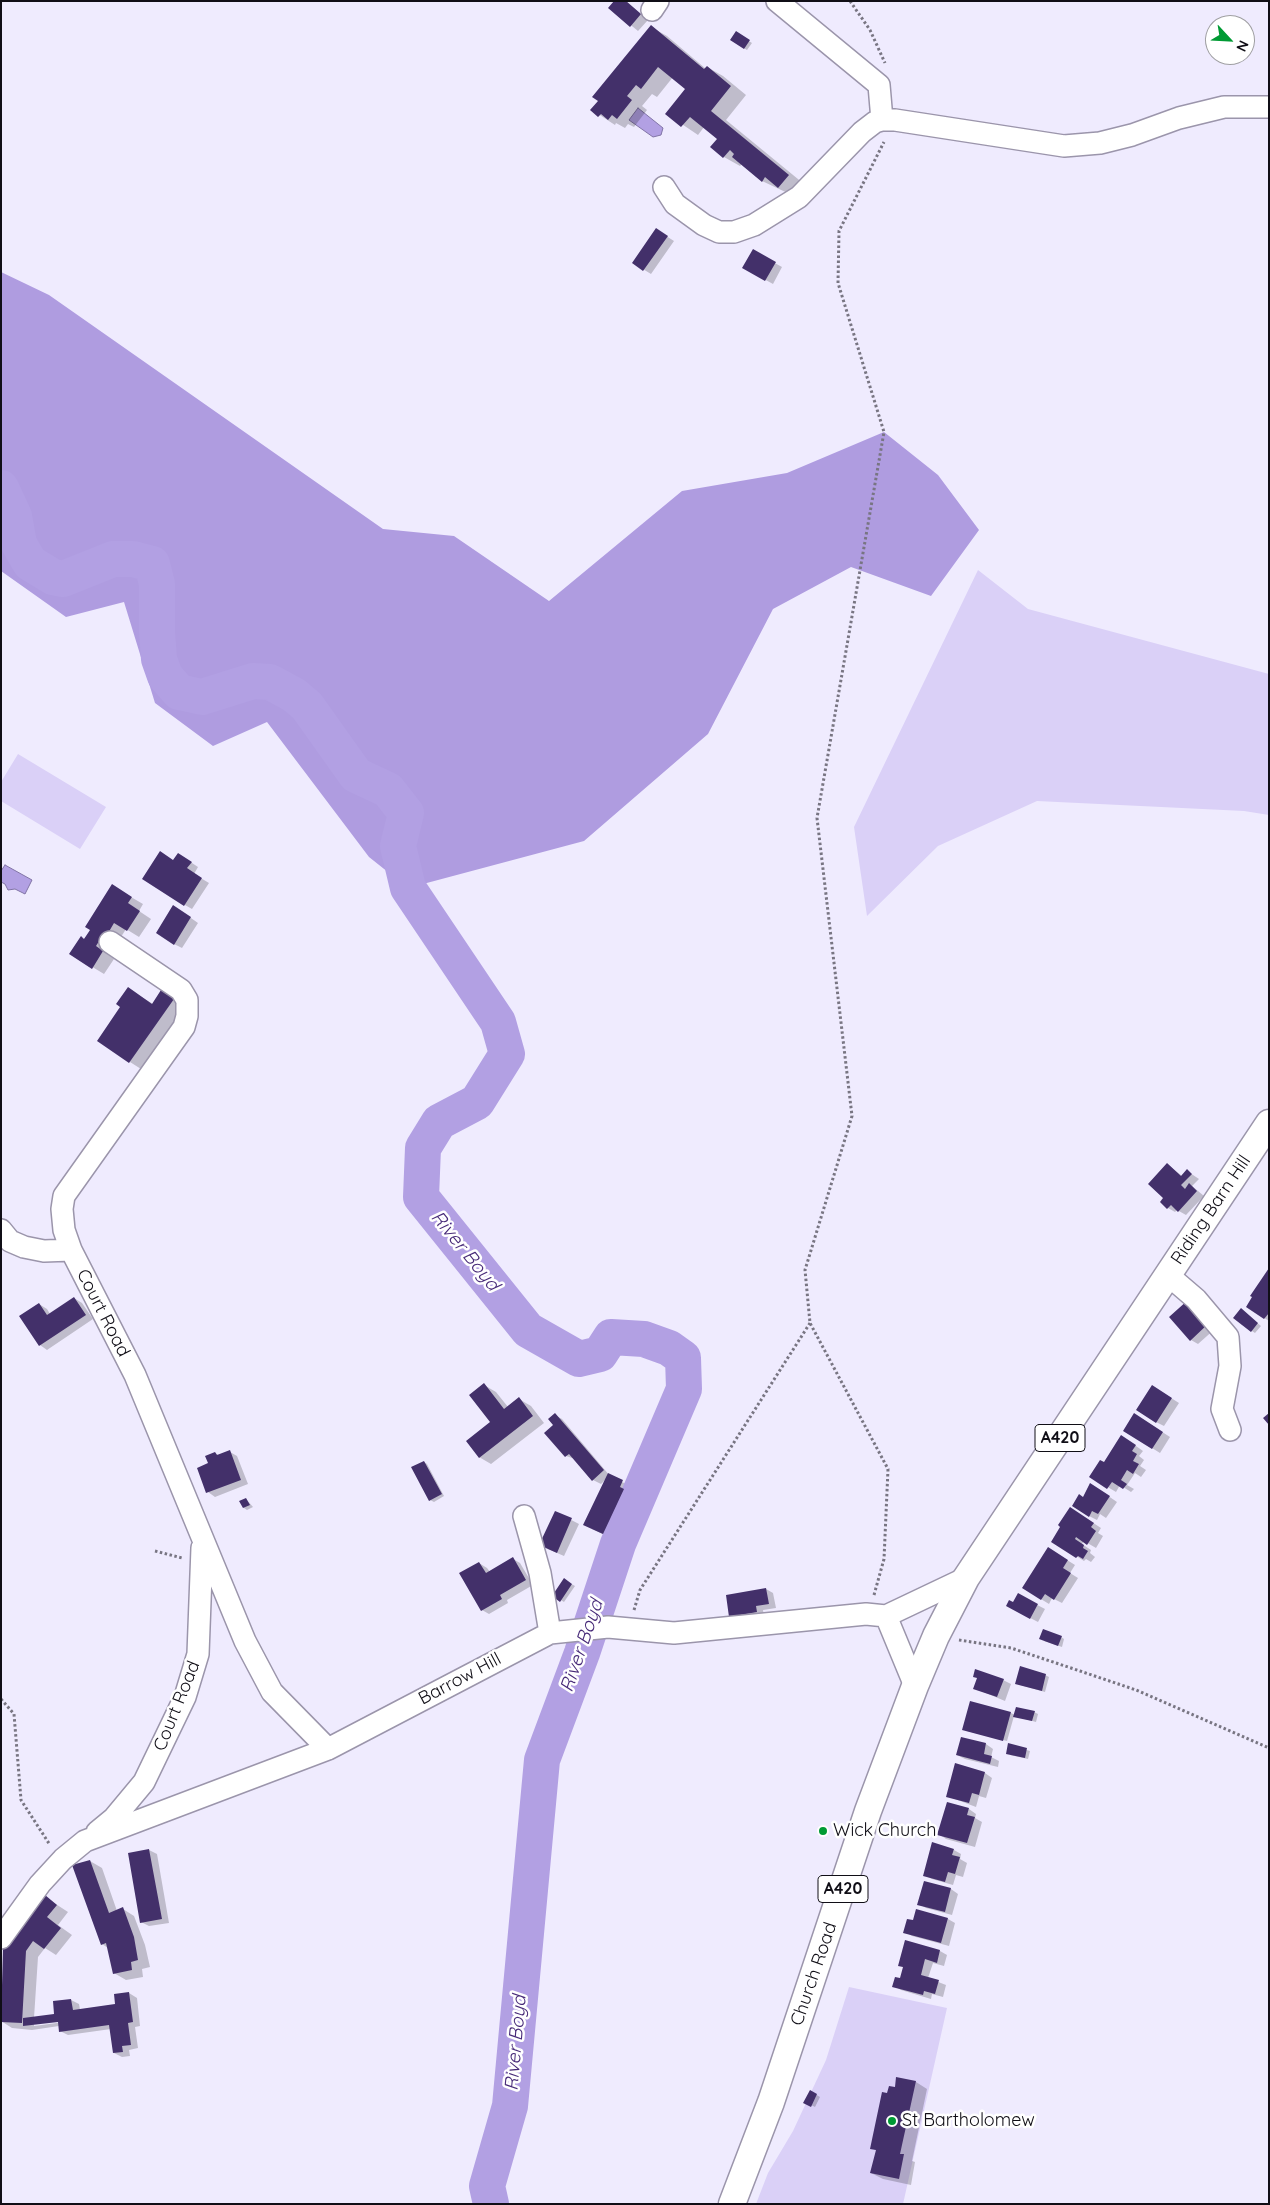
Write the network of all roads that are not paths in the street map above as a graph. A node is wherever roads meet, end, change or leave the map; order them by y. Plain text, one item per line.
1 (777, 1) edge
2 (1269, 107) edge
3 (889, 120) junction
4 (664, 187) dead end
5 (110, 942) dead end
6 (1266, 1135) edge
7 (1, 1230) edge
8 (71, 1250) junction
9 (1168, 1275) junction
10 (1230, 1430) dead end
11 (524, 1516) dead end
12 (202, 1552) junction
13 (966, 1578) junction
14 (876, 1615) junction
15 (550, 1633) junction
16 (915, 1686) junction
17 (328, 1749) junction
18 (85, 1841) junction
19 (1, 1938) edge
20 (732, 2204) edge

1 - 3 street
2 - 3 street
3 - 4 street
5 - 8 street, Court Road
6 - 9 main road, Riding Barn Hill / A420
7 - 8 street
8 - 12 street, Court Road
9 - 10 street
9 - 13 main road, Riding Barn Hill / A420
11 - 15 street
12 - 17 street, Court Road
12 - 18 street, Court Road
13 - 14 street, Barrow Hill
13 - 16 main road, Church Road / A420
14 - 15 street, Barrow Hill
14 - 16 street
15 - 17 street, Barrow Hill
16 - 20 main road, Church Road / A420
17 - 18 street, Barrow Hill
18 - 19 street, Barrow Hill

